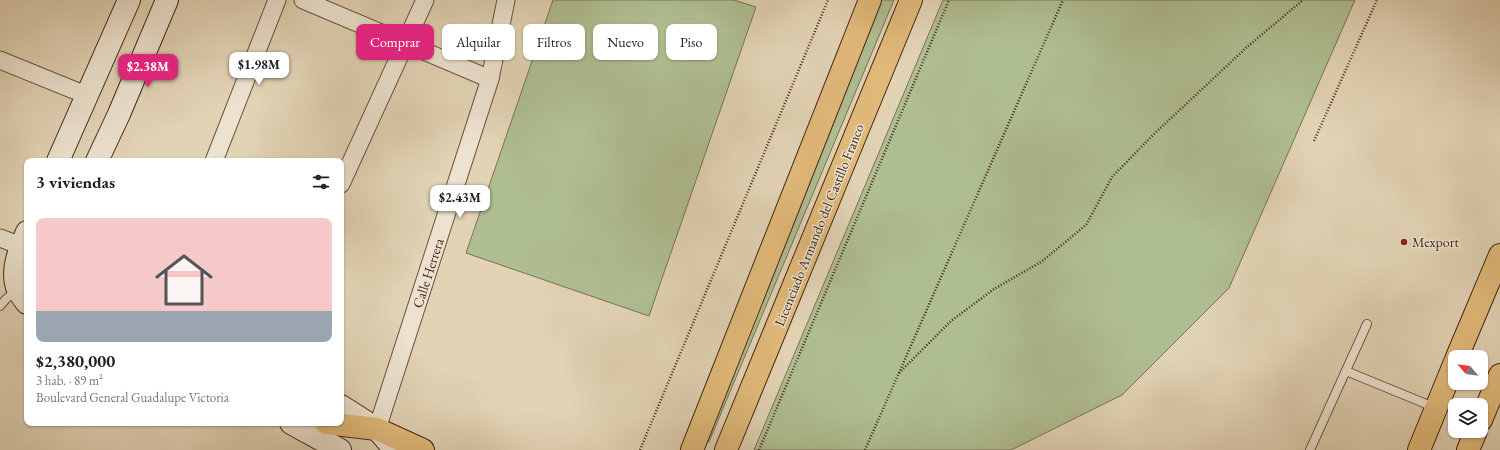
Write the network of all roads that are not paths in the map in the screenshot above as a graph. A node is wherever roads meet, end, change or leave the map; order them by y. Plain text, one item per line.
1 (128, 0) edge
2 (167, 0) edge
3 (277, 0) edge
4 (303, 0) edge
5 (425, 0) edge
6 (506, 0) edge
7 (870, 0) edge
8 (911, 0) edge
9 (359, 24) edge
10 (414, 24) edge
11 (434, 56) edge
12 (0, 60) edge
13 (398, 60) edge
14 (490, 79) junction
15 (86, 95) junction
16 (59, 158) edge
17 (98, 158) edge
18 (215, 158) edge
19 (344, 177) edge
20 (0, 238) edge
21 (24, 239) edge
22 (1500, 255) edge
23 (1500, 283) edge
24 (22, 296) edge
25 (0, 306) edge
26 (1367, 324) dead end
27 (1460, 350) edge
28 (1460, 350) edge
29 (1346, 371) junction
30 (1500, 375) edge
31 (1448, 379) edge
32 (1488, 403) edge
33 (344, 408) edge
34 (1436, 408) junction
35 (344, 425) edge
36 (296, 426) edge
37 (377, 429) junction
38 (1473, 438) edge
39 (340, 450) edge
40 (395, 450) edge
41 (423, 450) edge
42 (692, 450) edge
43 (726, 450) edge
44 (1310, 450) edge
45 (1419, 450) edge
46 (1468, 450) edge

1 - 15 main road
2 - 17 main road
3 - 18 street
4 - 9 street
5 - 10 street
6 - 14 street, Calle Herrera
7 - 42 main road
8 - 43 main road, Licenciado Armando del Castillo Franco
11 - 14 street
12 - 15 street
13 - 19 street
14 - 37 street, Calle Herrera
15 - 16 main road
20 - 21 street
21 - 24 main road
22 - 27 main road
23 - 28 main road
24 - 25 lane
26 - 29 lane
29 - 34 lane
29 - 44 lane
30 - 32 main road
31 - 34 main road
33 - 37 main road
34 - 45 main road
35 - 37 main road
36 - 39 main road
37 - 40 main road
37 - 41 main road
38 - 46 main road

